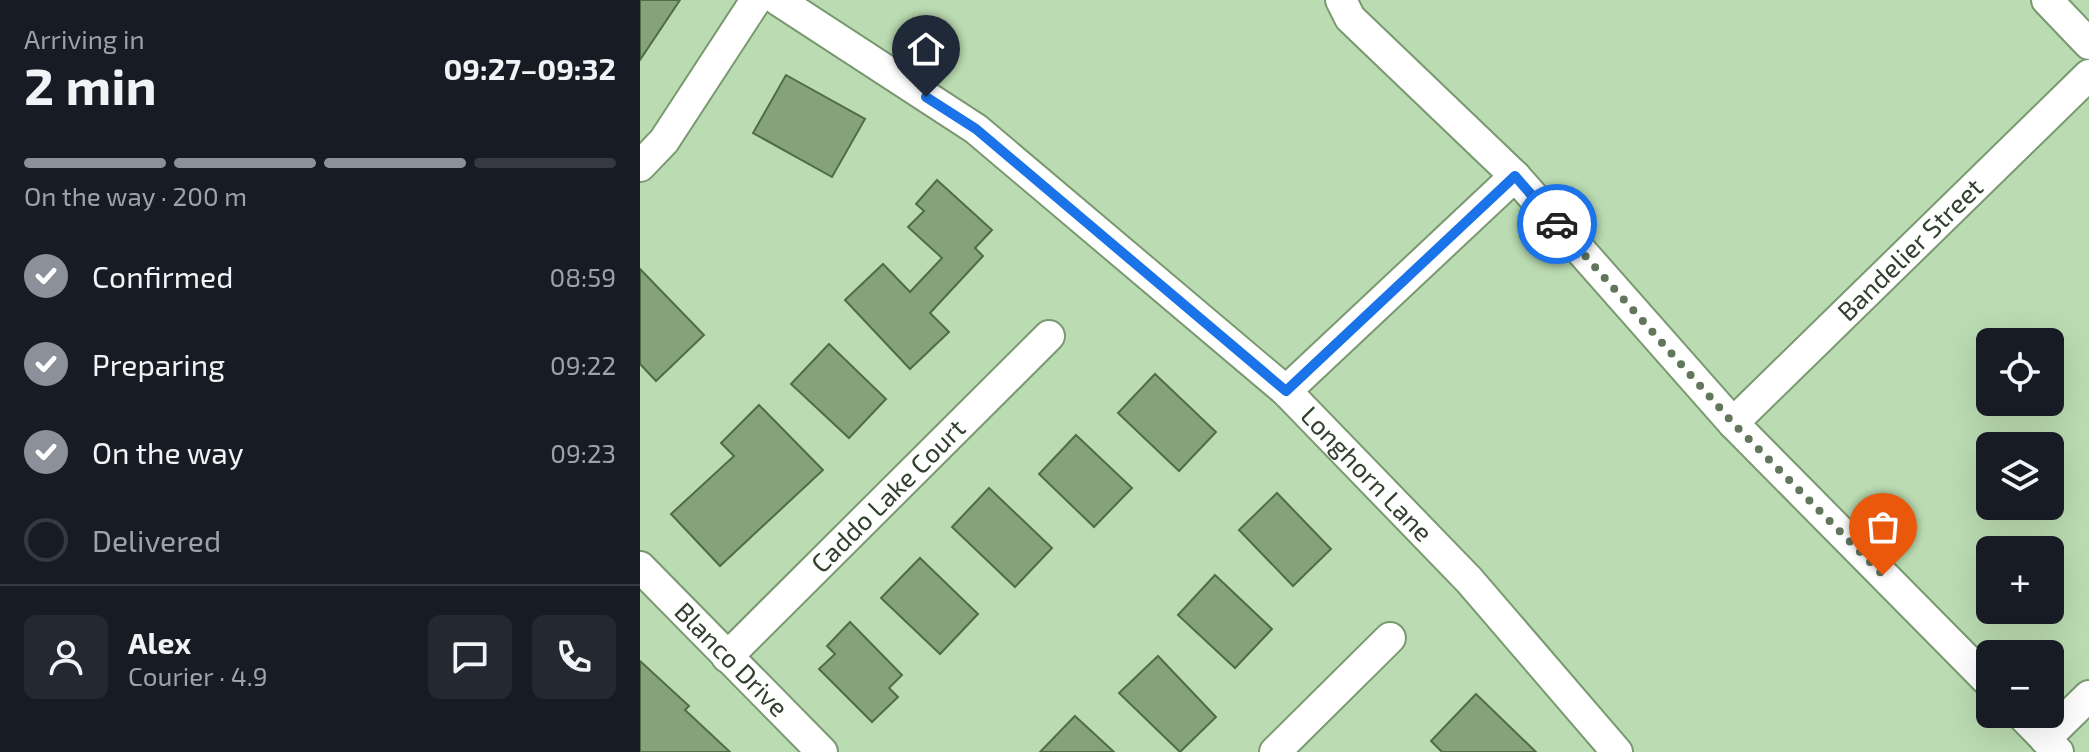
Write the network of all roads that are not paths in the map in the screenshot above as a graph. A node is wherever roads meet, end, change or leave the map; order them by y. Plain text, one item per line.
1 (756, 0) edge
2 (778, 0) edge
3 (1341, 0) edge
4 (2047, 0) edge
5 (2089, 44) edge
6 (2089, 75) edge
7 (640, 166) edge
8 (1515, 176) junction
9 (1049, 336) dead end
10 (1286, 391) junction
11 (1733, 423) junction
12 (640, 567) edge
13 (1390, 638) dead end
14 (727, 657) junction
15 (1976, 669) edge
16 (2089, 696) edge
17 (2035, 728) edge
18 (2052, 745) edge
19 (822, 752) edge
20 (1275, 752) edge
21 (1617, 752) edge

1 - 7 street
2 - 10 street, Longhorn Lane
3 - 8 street
4 - 5 street
6 - 11 street, Bandelier Street
8 - 10 street
8 - 11 street
9 - 14 street, Caddo Lake Court
10 - 21 street, Longhorn Lane
11 - 15 street
12 - 14 street, Blanco Drive
13 - 20 street
14 - 19 street, Blanco Drive
16 - 18 street
17 - 18 street

